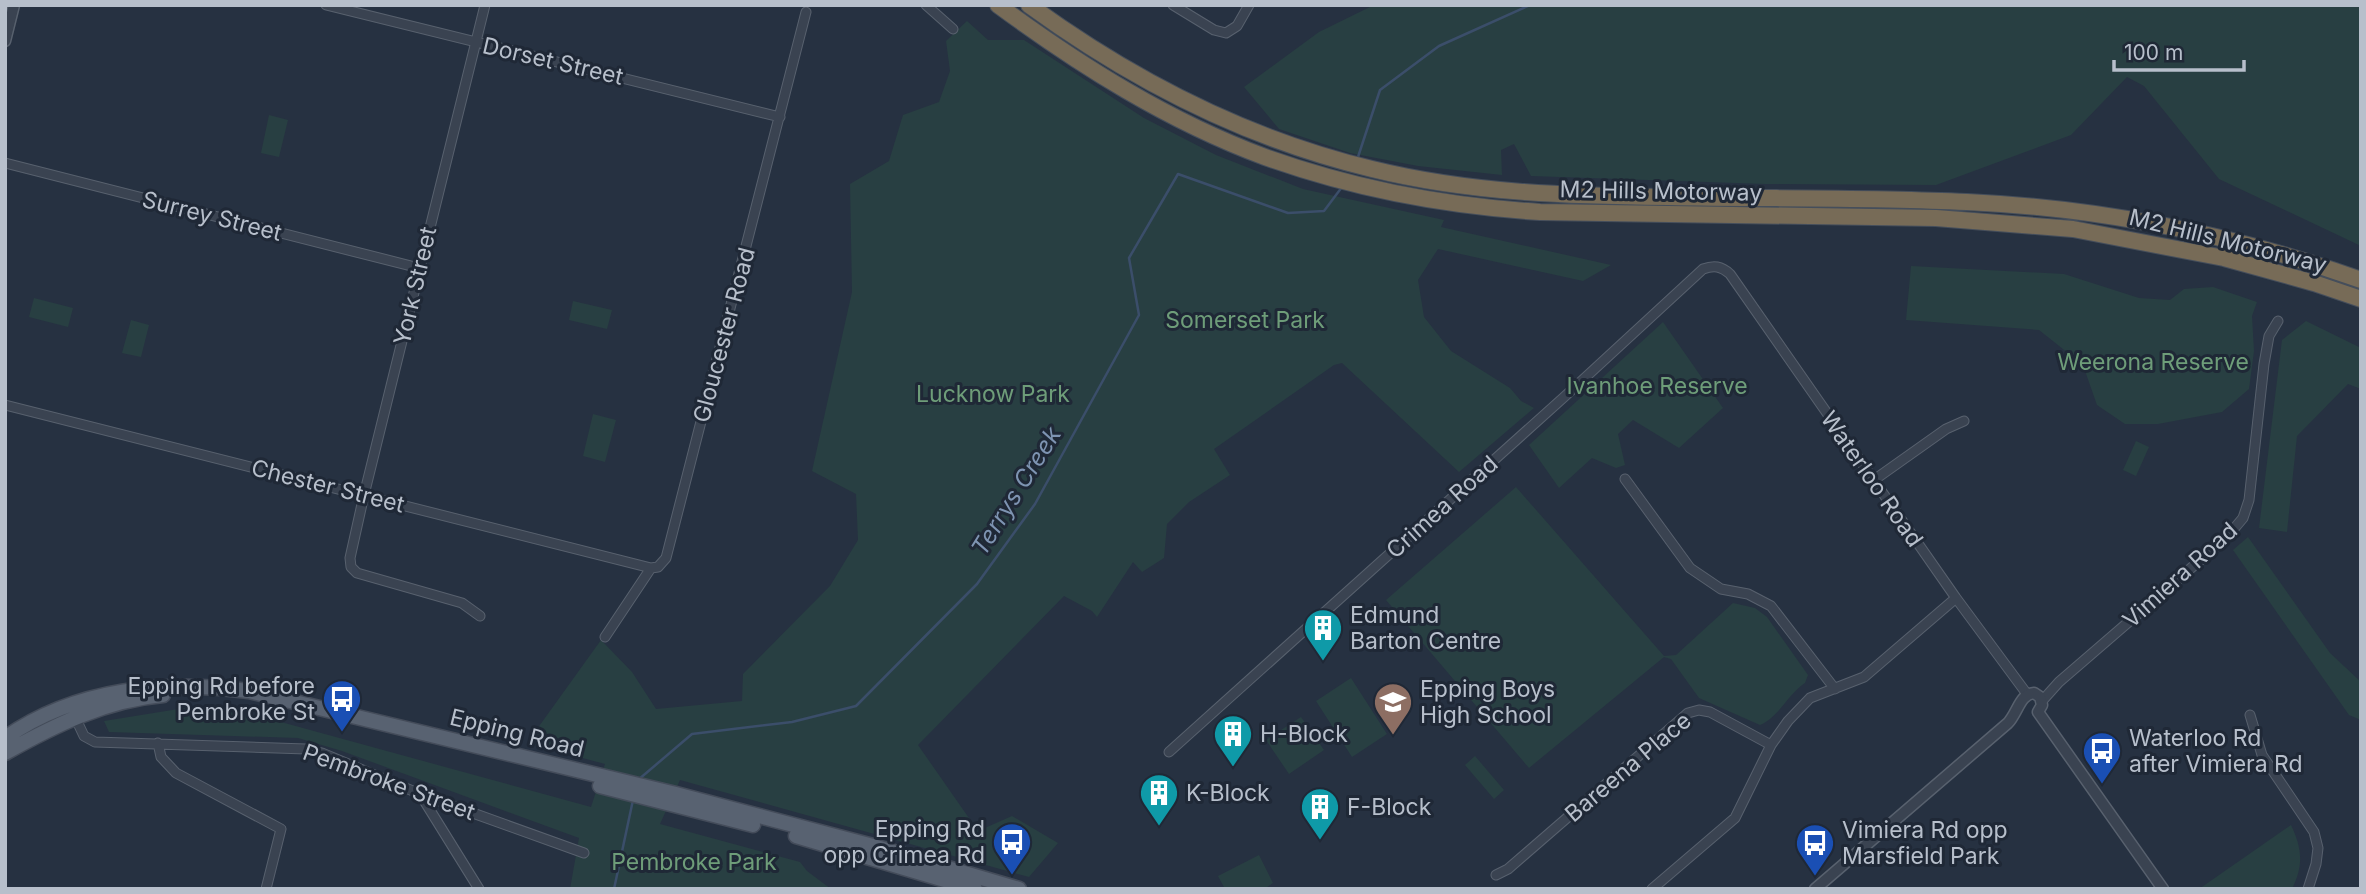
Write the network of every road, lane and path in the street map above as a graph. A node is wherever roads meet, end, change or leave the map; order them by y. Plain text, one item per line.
1 (14, 5) edge
2 (326, 5) edge
3 (485, 5) edge
4 (926, 5) edge
5 (998, 5) edge
6 (1029, 5) edge
7 (1173, 5) edge
8 (1249, 5) edge
9 (806, 12) dead end
10 (953, 29) dead end
11 (5, 41) edge
12 (475, 42) junction
13 (780, 117) junction
14 (5, 163) edge
15 (1717, 266) joint
16 (419, 268) junction
17 (2361, 280) edge
18 (2361, 299) edge
19 (2278, 321) dead end
20 (5, 405) edge
21 (1964, 421) dead end
22 (1625, 479) dead end
23 (1874, 480) junction
24 (364, 495) junction
25 (651, 568) junction
26 (1956, 598) junction
27 (480, 617) dead end
28 (605, 637) dead end
29 (1835, 689) junction
30 (2036, 700) junction
31 (2023, 709) junction
32 (2250, 715) dead end
33 (75, 717) junction
34 (9, 735) edge
35 (158, 743) junction
36 (1771, 745) junction
37 (1169, 752) dead end
38 (5, 753) edge
39 (592, 779) junction
40 (420, 794) junction
41 (675, 799) junction
42 (584, 853) dead end
43 (1496, 875) dead end
44 (266, 889) edge
45 (479, 889) edge
46 (975, 889) edge
47 (1019, 889) edge
48 (1652, 889) edge
49 (1815, 889) edge
50 (2162, 889) edge
51 (2308, 889) edge

1 - 11 street
2 - 12 street, Dorset Street
3 - 12 street, York Street
4 - 10 street
5 - 18 highway, M2 Hills Motorway
6 - 17 highway, M2 Hills Motorway
7 - 8 street
9 - 13 street, Gloucester Road
12 - 13 street, Dorset Street
12 - 16 street, York Street
13 - 25 street, Gloucester Road
14 - 16 street, Surrey Street
15 - 23 street, Waterloo Road
15 - 37 street, Crimea Road
16 - 24 street, York Street
19 - 30 street, Vimiera Road
20 - 24 street, Chester Street
21 - 23 street
22 - 29 street
23 - 26 street, Waterloo Road
24 - 25 street, Chester Street
24 - 27 street, York Street
25 - 28 street, Gloucester Road
26 - 29 street
26 - 30 street, Waterloo Road
29 - 36 street
30 - 31 street
30 - 31 street
30 - 50 street, Waterloo Road
31 - 49 street
32 - 51 street
33 - 35 street, Pembroke Street
33 - 38 main road, Epping Road
33 - 39 main road, Epping Road
34 - 39 main road, Epping Road
35 - 40 street, Pembroke Street
35 - 44 street
36 - 43 street, Bareena Place
36 - 48 street
39 - 41 main road, Epping Road
40 - 42 street, Pembroke Street
40 - 45 street
41 - 46 main road, Epping Road
41 - 47 main road, Epping Road

